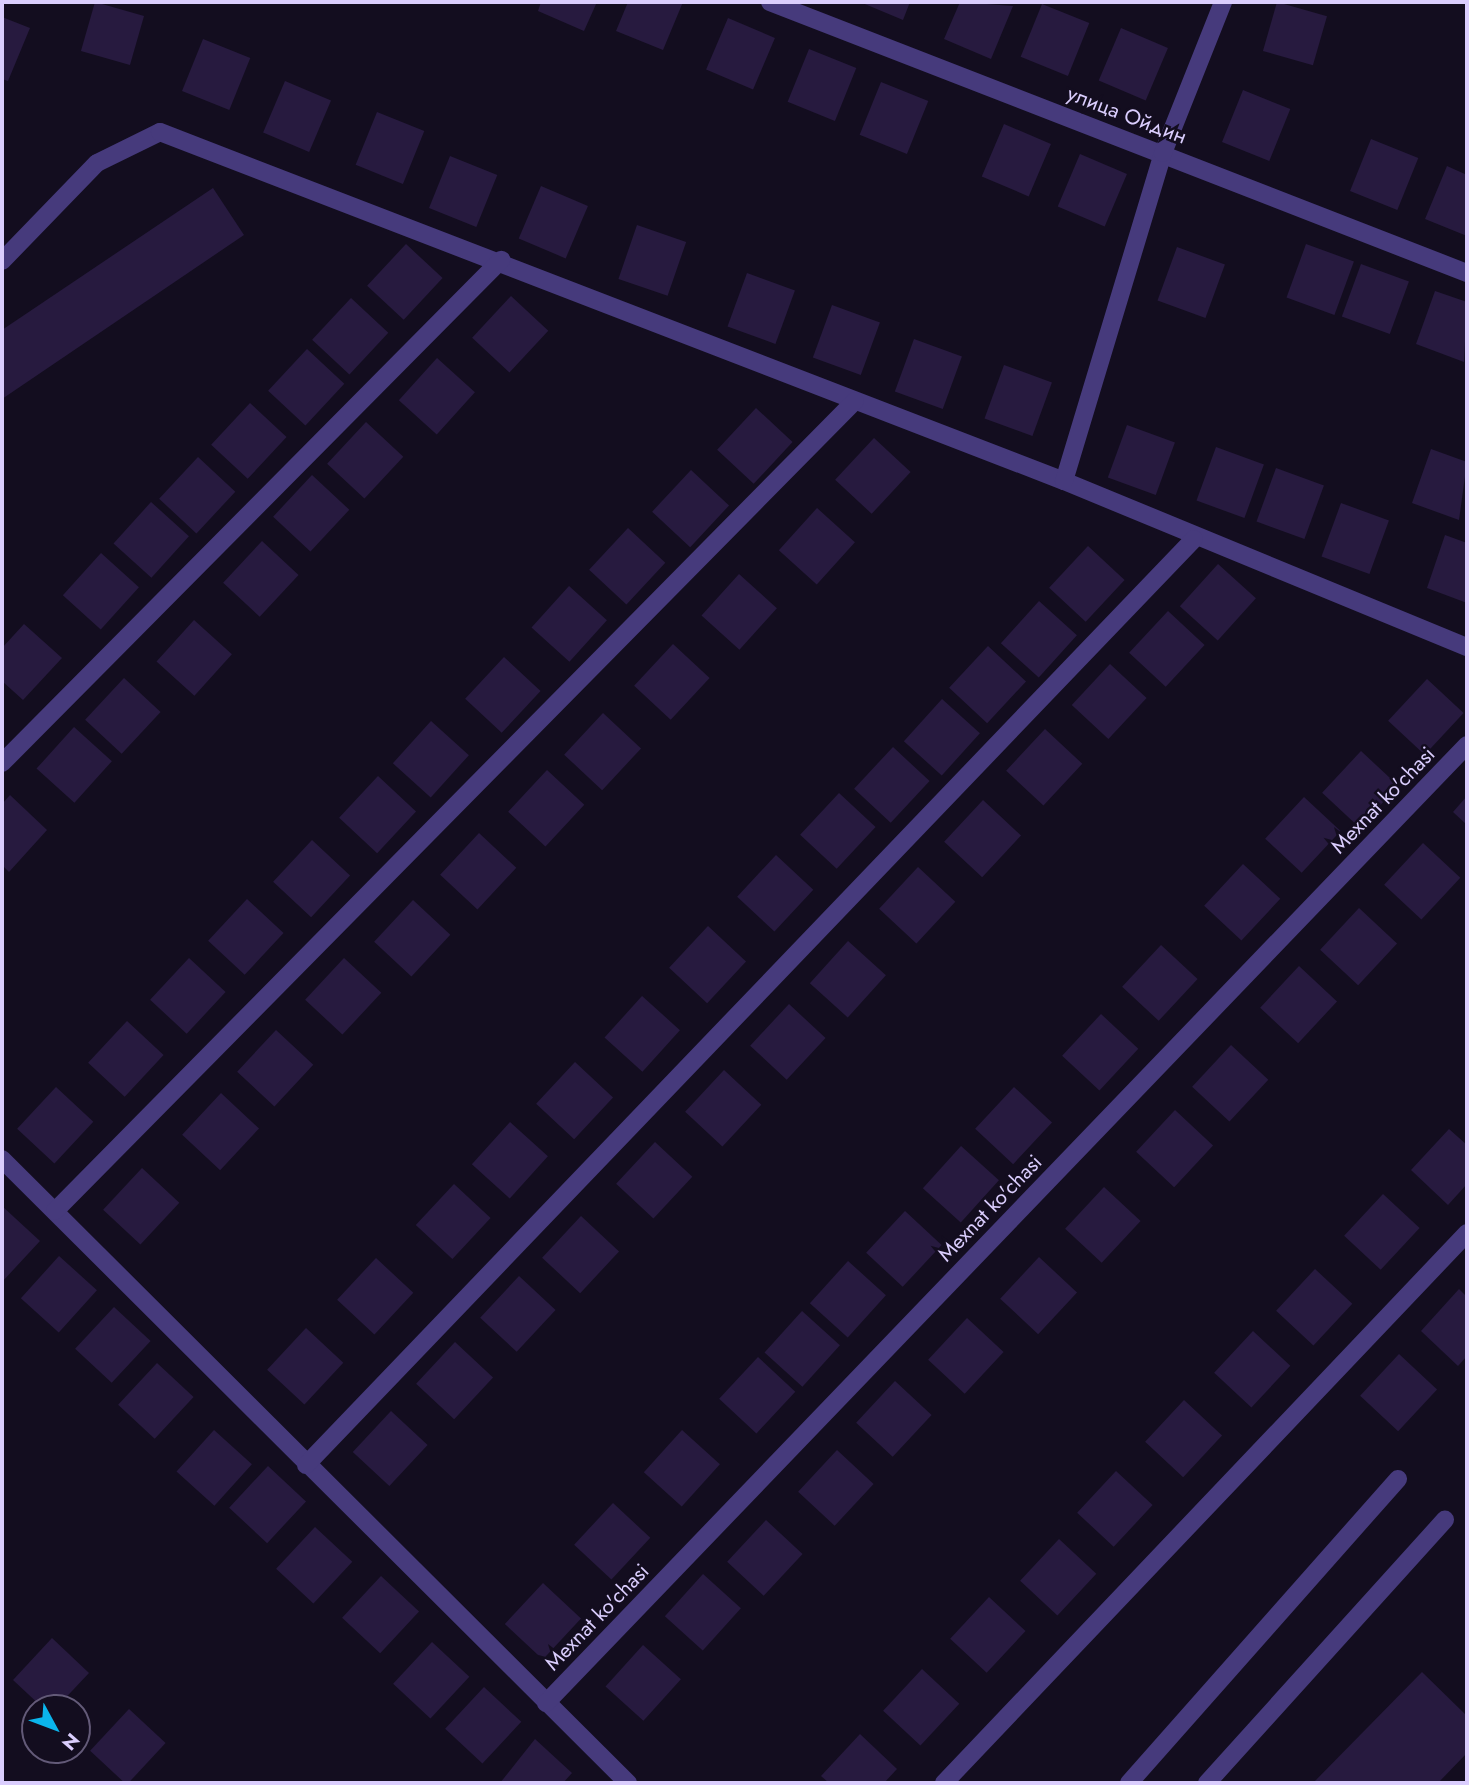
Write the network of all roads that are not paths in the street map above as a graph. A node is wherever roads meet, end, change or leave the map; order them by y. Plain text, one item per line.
1 (770, 2) edge
2 (1223, 2) edge
3 (1163, 153) junction
4 (501, 260) junction
5 (2, 261) edge
6 (1467, 273) edge
7 (855, 401) junction
8 (1064, 481) junction
9 (1194, 539) junction
10 (1467, 647) edge
11 (1467, 745) edge
12 (2, 763) edge
13 (2, 1159) edge
14 (55, 1211) junction
15 (1467, 1233) edge
16 (306, 1465) junction
17 (1398, 1479) dead end
18 (1445, 1520) dead end
19 (546, 1703) junction
20 (628, 1783) edge
21 (944, 1783) edge
22 (1129, 1783) edge
23 (1208, 1783) edge

1 - 3 street, улица Ойдин
2 - 3 street
3 - 6 street, улица Ойдин
3 - 8 street
4 - 5 street
4 - 7 street
4 - 12 street
7 - 8 street
7 - 14 street
8 - 9 street
9 - 10 street
9 - 16 street
11 - 19 street, Mexnat ko'chasi
13 - 14 street
14 - 16 street
15 - 21 street
16 - 19 street
17 - 22 street
18 - 23 street
19 - 20 street

